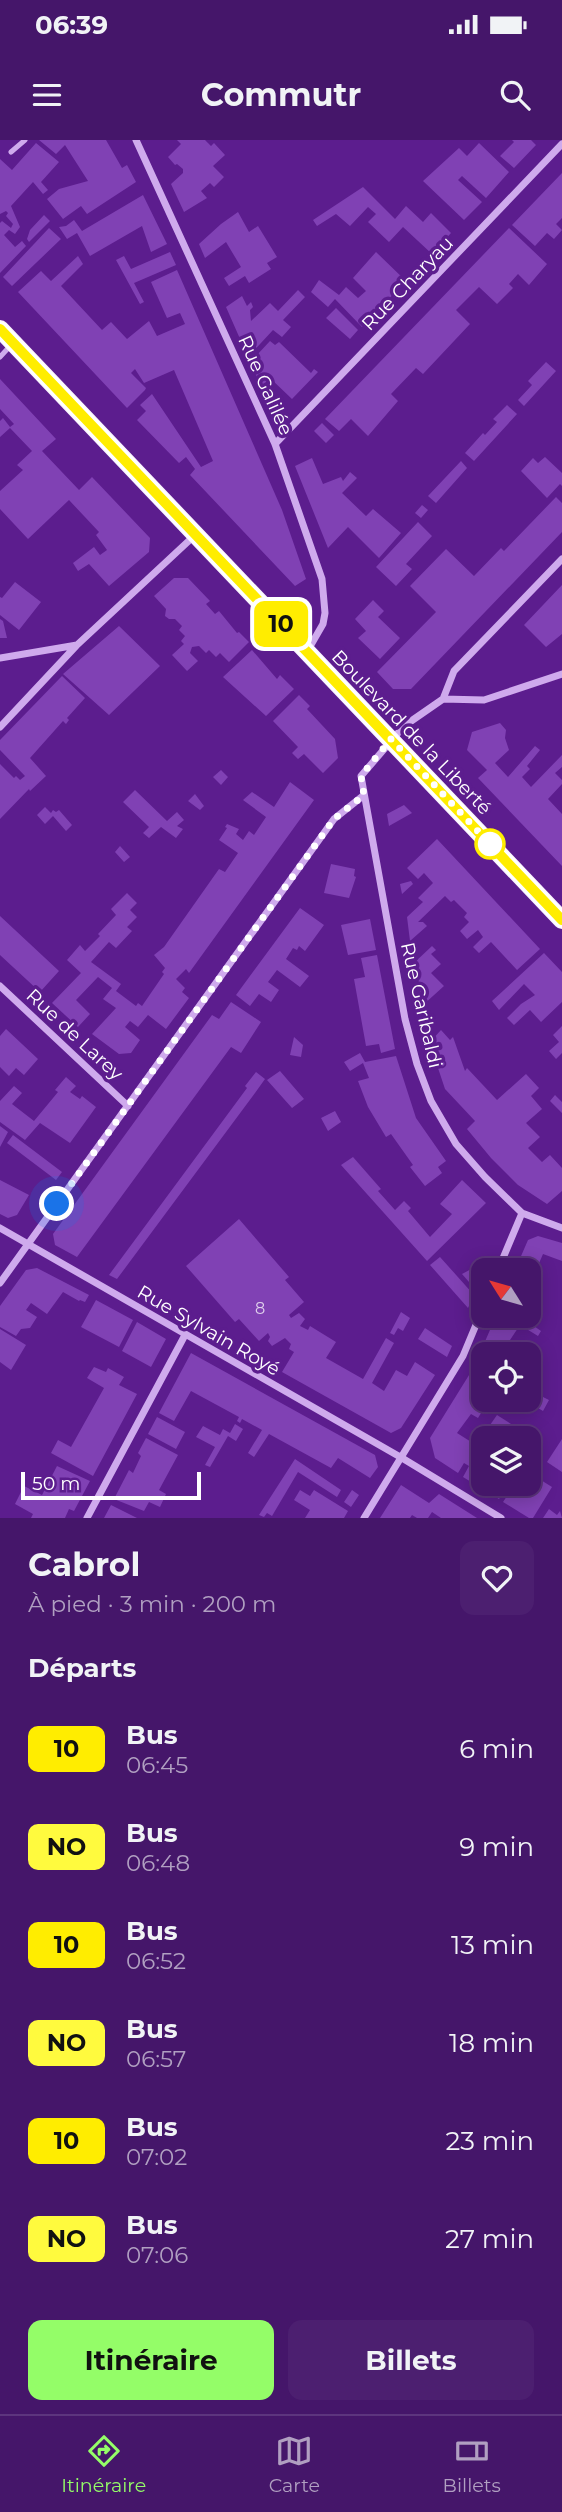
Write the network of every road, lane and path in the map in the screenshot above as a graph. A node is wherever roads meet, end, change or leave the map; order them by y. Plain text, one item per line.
1 (25, 140) edge
2 (136, 140) edge
3 (562, 144) edge
4 (11, 152) dead end
5 (0, 330) edge
6 (13, 343) junction
7 (0, 357) edge
8 (275, 444) junction
9 (195, 534) junction
10 (562, 559) edge
11 (77, 645) junction
12 (307, 651) junction
13 (0, 658) edge
14 (562, 674) edge
15 (443, 699) junction
16 (0, 727) edge
17 (391, 739) junction
18 (364, 795) junction
19 (562, 920) edge
20 (0, 986) edge
21 (128, 1106) junction
22 (522, 1213) junction
23 (0, 1228) edge
24 (562, 1228) edge
25 (28, 1244) junction
26 (503, 1258) edge
27 (0, 1283) edge
28 (475, 1328) edge
29 (185, 1335) junction
30 (402, 1458) junction
31 (87, 1518) edge
32 (364, 1518) edge
33 (500, 1518) edge

1 - 4 lane
2 - 8 street, Rue Galilée
3 - 8 street, Rue Charyau
5 - 6 main road, Boulevard de la Liberté
6 - 7 lane
6 - 9 main road, Boulevard de la Liberté
8 - 12 street, Rue Galilée
9 - 11 street
9 - 12 main road, Boulevard de la Liberté
10 - 15 street
11 - 13 street
11 - 16 street
12 - 17 main road, Boulevard de la Liberté
14 - 15 street
15 - 17 street, Rue Garibaldi
17 - 18 street, Rue Garibaldi
17 - 19 main road, Boulevard de la Liberté
18 - 21 street
18 - 22 street, Rue Garibaldi
20 - 21 street, Rue de Larey
21 - 25 street
22 - 24 street, Rue Garibaldi
22 - 26 street
23 - 25 street, Rue Sylvain Royé
25 - 27 street
25 - 29 street, Rue Sylvain Royé
28 - 30 street
29 - 30 street, Rue Sylvain Royé
29 - 31 street
30 - 32 street
30 - 33 street, Rue Sylvain Royé

